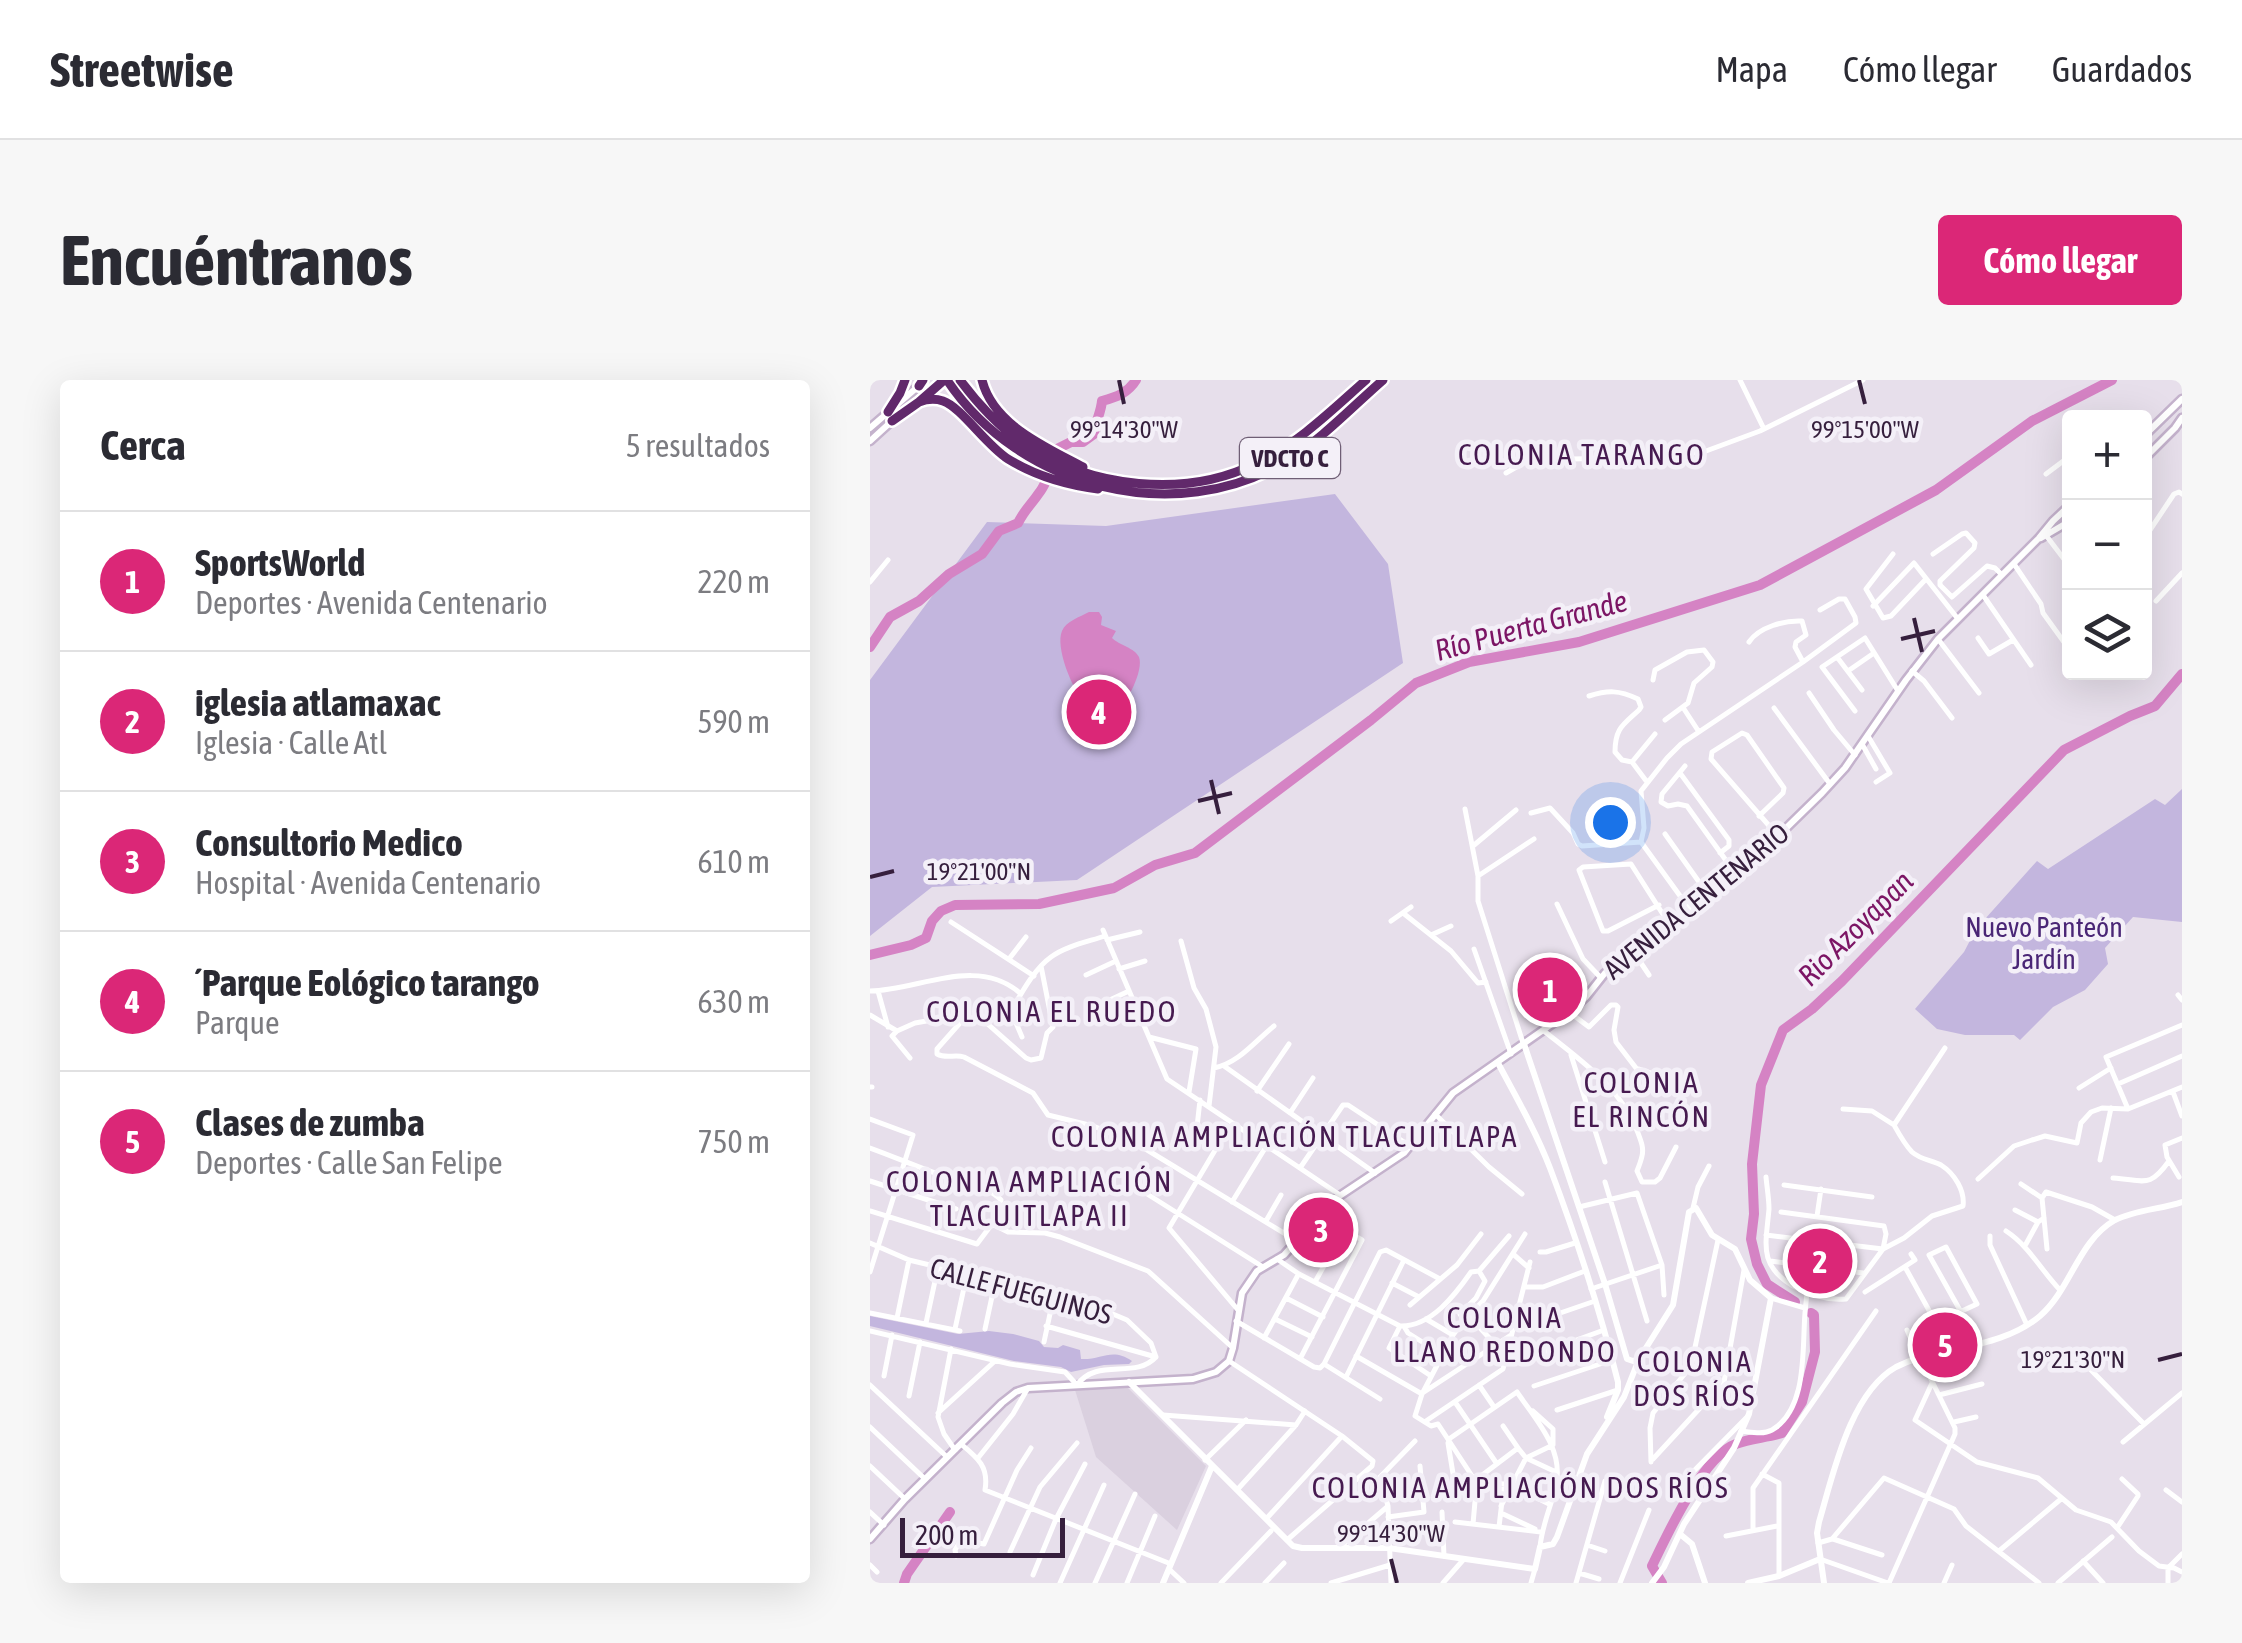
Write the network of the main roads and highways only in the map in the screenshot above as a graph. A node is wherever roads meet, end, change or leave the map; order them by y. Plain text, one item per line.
1 (905, 380) edge
2 (960, 380) edge
3 (982, 380) edge
4 (1366, 380) edge
5 (1382, 380) edge
6 (932, 383) edge
7 (919, 402) junction
8 (957, 410) junction
9 (991, 424) junction
10 (1176, 489) junction

1 - 7 highway
2 - 9 highway
3 - 9 highway
4 - 10 highway, VDCTO C
5 - 10 highway, VDCTO C
6 - 7 highway
6 - 8 highway
6 - 9 highway
7 - 8 highway
8 - 9 highway
9 - 10 highway, VDCTO C
9 - 10 highway, VDCTO C

